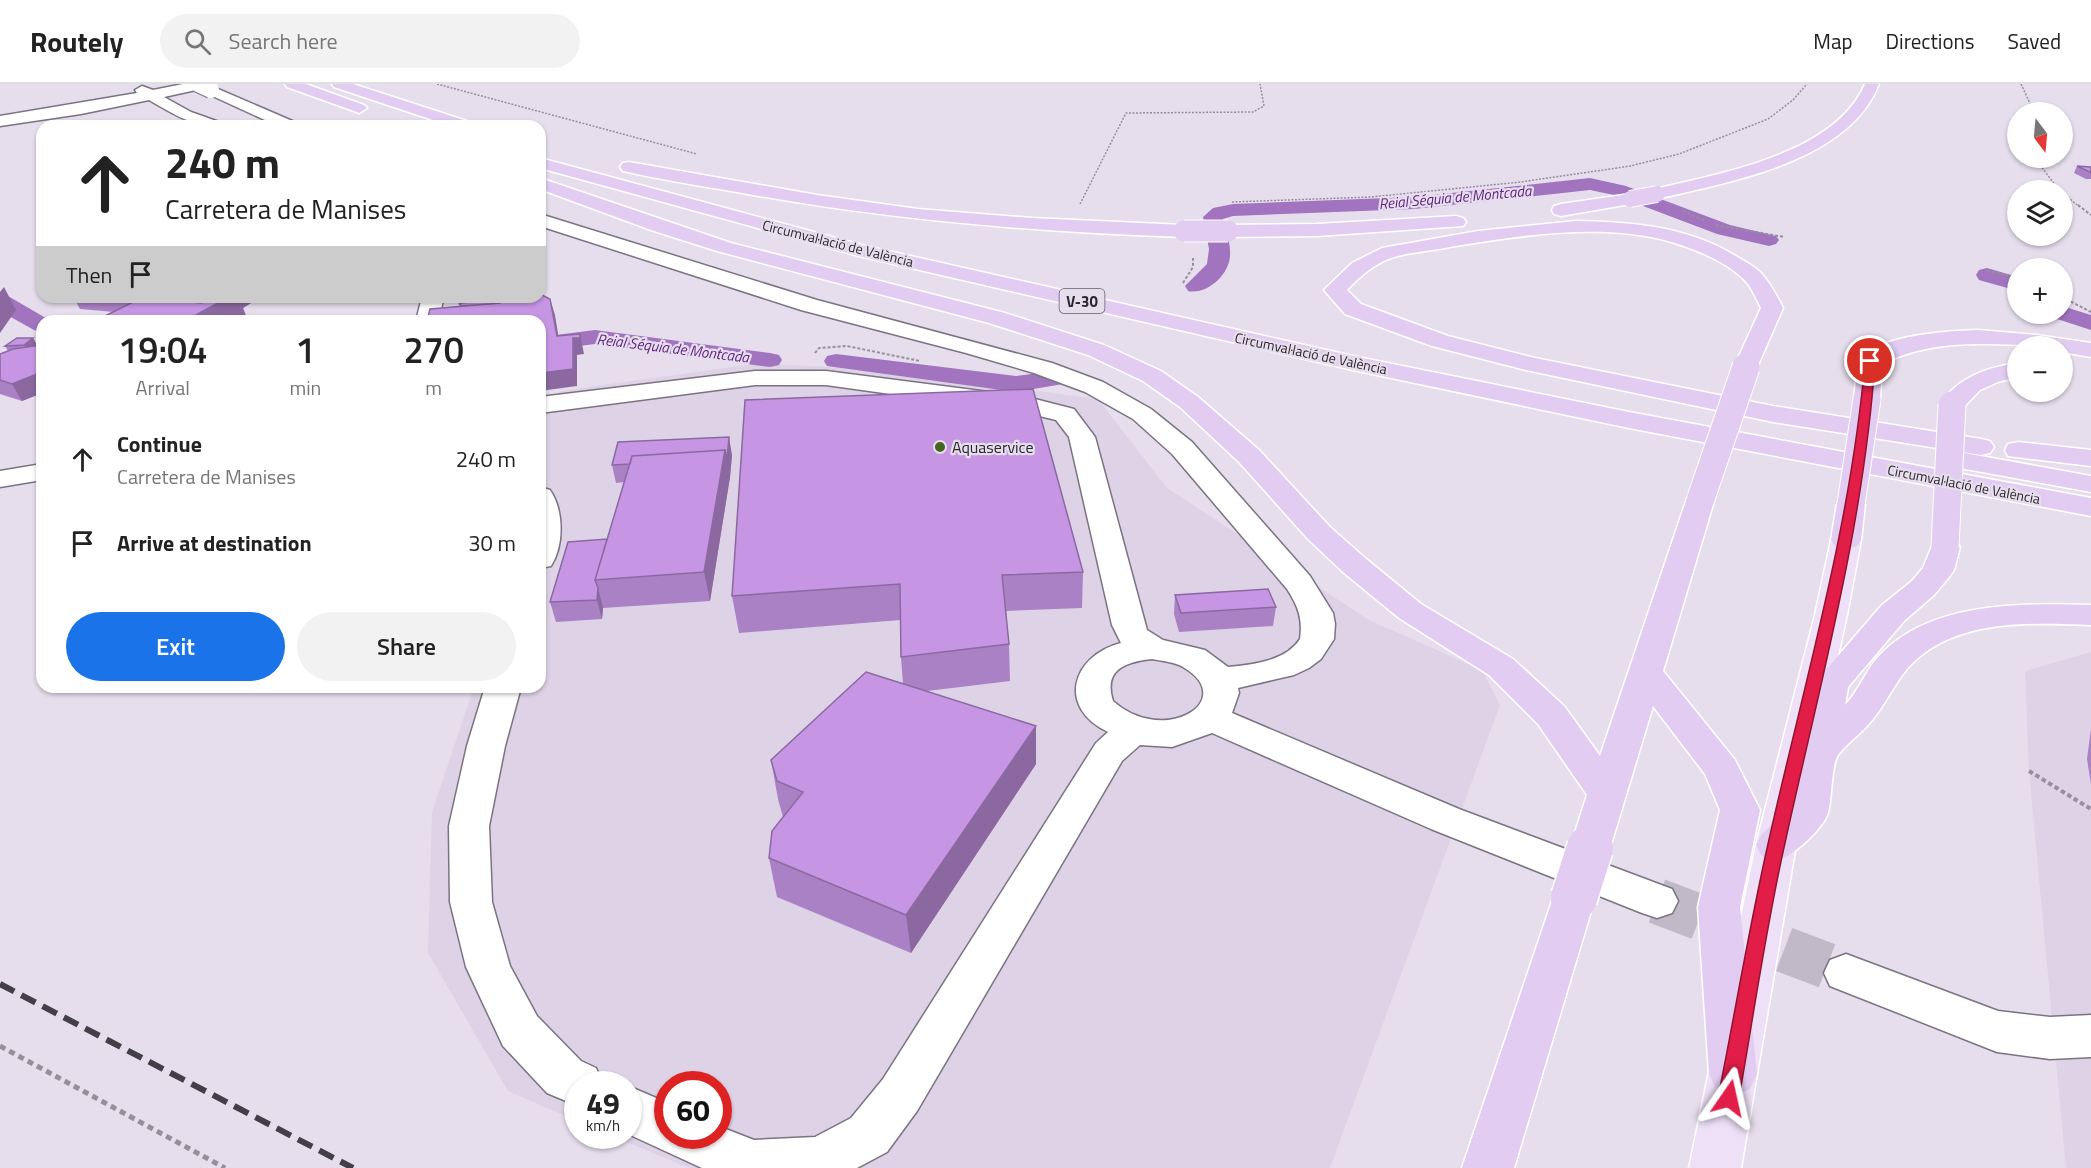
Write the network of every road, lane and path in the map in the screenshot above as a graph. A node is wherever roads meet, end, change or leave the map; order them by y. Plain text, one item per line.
1 (134, 84) edge
2 (292, 84) edge
3 (339, 84) edge
4 (437, 84) edge
5 (1260, 84) edge
6 (1807, 84) edge
7 (1872, 84) edge
8 (2021, 84) edge
9 (205, 86) edge
10 (150, 96) junction
11 (2029, 102) edge
12 (373, 115) dead end
13 (198, 120) edge
14 (278, 120) edge
15 (449, 120) edge
16 (0, 122) edge
17 (700, 155) dead end
18 (546, 165) edge
19 (2042, 168) edge
20 (2052, 180) edge
21 (546, 185) edge
22 (2073, 201) edge
23 (1231, 202) dead end
24 (1080, 204) dead end
25 (2091, 215) edge
26 (546, 222) edge
27 (1193, 267) dead end
28 (1987, 270) dead end
29 (2007, 275) edge
30 (1183, 283) dead end
31 (2073, 303) edge
32 (2091, 312) edge
33 (2091, 350) edge
34 (2073, 370) edge
35 (2007, 371) edge
36 (2091, 372) edge
37 (1657, 404) junction
38 (546, 405) edge
39 (1773, 414) junction
40 (1970, 445) junction
41 (2091, 458) edge
42 (2091, 464) edge
43 (36, 473) edge
44 (0, 479) edge
45 (2091, 484) edge
46 (2091, 507) edge
47 (546, 512) edge
48 (546, 529) edge
49 (1846, 540) joint
50 (2091, 615) edge
51 (1152, 648) junction
52 (1646, 673) junction
53 (1219, 680) junction
54 (501, 693) edge
55 (1211, 718) junction
56 (1141, 732) junction
57 (1819, 751) junction
58 (2029, 771) dead end
59 (1607, 794) junction
60 (2091, 809) edge
61 (1776, 845) junction
62 (1657, 901) tunnel mouth
63 (1846, 973) tunnel mouth
64 (2091, 1036) edge
65 (0, 1046) edge
66 (1733, 1074) junction
67 (564, 1077) edge
68 (715, 1149) edge
69 (225, 1168) edge
70 (1488, 1168) edge
71 (1715, 1168) edge

1 - 10 street
2 - 12 highway
3 - 15 highway
4 - 17 path
5 - 24 path
6 - 23 path
7 - 37 highway, Circumval·lació de València / V-30, bridge
8 - 11 path
9 - 10 street
9 - 14 street
10 - 13 street
10 - 16 street
18 - 46 highway, Circumval·lació de València / V-30
19 - 20 path
21 - 59 highway
22 - 25 path
26 - 53 street
27 - 30 path
28 - 29 path
31 - 32 path
33 - 49 highway, bridge
34 - 36 highway
35 - 57 highway, bridge
37 - 39 highway
37 - 45 highway, Circumval·lació de València / V-30
38 - 51 street
39 - 40 highway
39 - 52 highway, bridge
40 - 41 highway
40 - 42 highway
43 - 44 street
47 - 48 street
49 - 61 main road
50 - 57 highway
51 - 53 street
51 - 56 street
52 - 59 highway
52 - 66 highway
53 - 55 street
54 - 67 street
55 - 56 street
55 - 62 street
56 - 68 street
57 - 61 highway
58 - 60 path
59 - 70 highway, bridge
61 - 66 main road
63 - 64 street
65 - 69 path
66 - 71 main road

